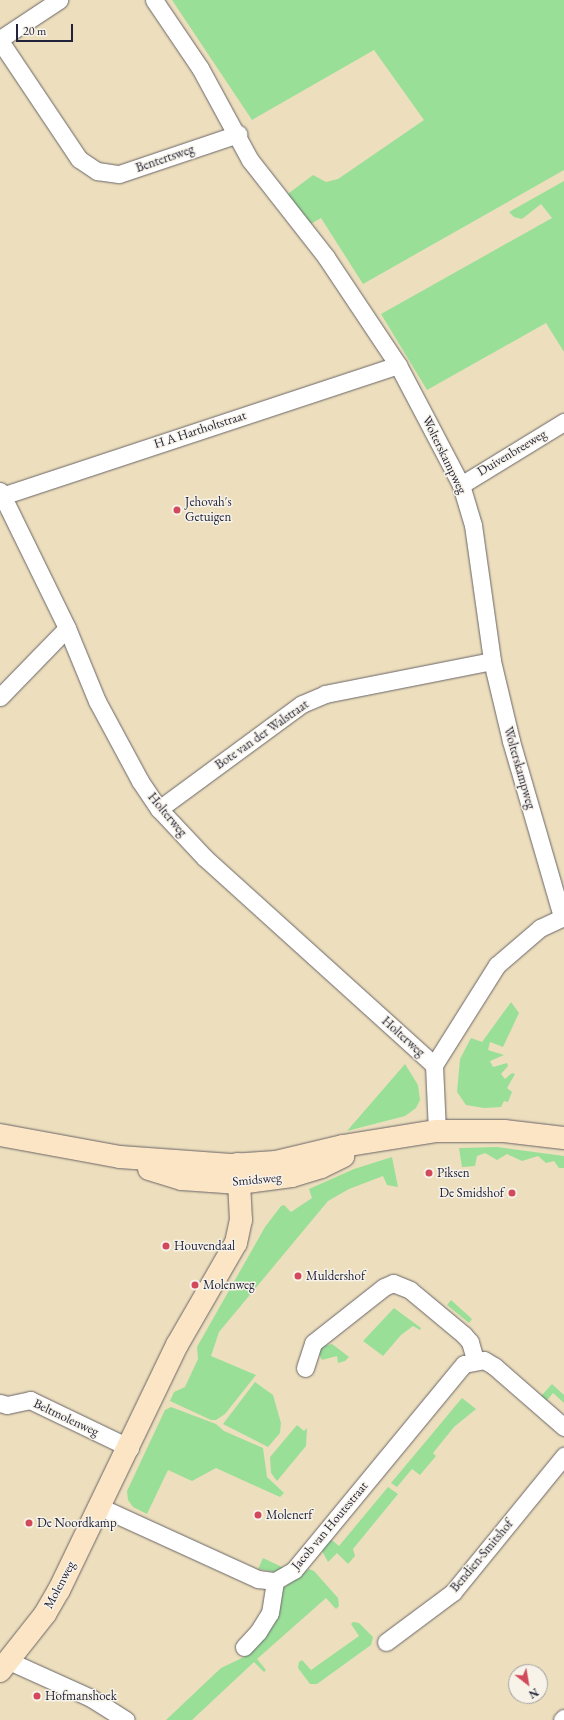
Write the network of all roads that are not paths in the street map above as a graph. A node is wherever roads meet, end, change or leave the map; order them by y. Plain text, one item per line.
1 (59, 0) edge
2 (154, 0) edge
3 (0, 40) edge
4 (238, 134) junction
5 (398, 365) junction
6 (564, 422) edge
7 (461, 485) junction
8 (1, 493) edge
9 (67, 628) junction
10 (492, 661) junction
11 (0, 697) edge
12 (160, 809) junction
13 (563, 917) edge
14 (434, 1065) junction
15 (437, 1131) junction
16 (0, 1135) edge
17 (564, 1138) edge
18 (239, 1174) junction
19 (475, 1360) junction
20 (305, 1368) dead end
21 (0, 1403) edge
22 (564, 1427) edge
23 (130, 1448) junction
24 (564, 1456) edge
25 (100, 1507) junction
26 (274, 1581) junction
27 (386, 1642) dead end
28 (244, 1647) dead end
29 (4, 1666) edge
30 (126, 1720) edge

1 - 3 street
2 - 4 street
3 - 4 street, Bentertsweg
4 - 5 street, Wolterskampweg
5 - 7 street, Wolterskampweg
5 - 8 street, H A Hartholtstraat
6 - 7 street, Duivenbreeweg
7 - 10 street, Wolterskampweg
8 - 9 street, Holterweg
9 - 11 street
9 - 12 street, Holterweg
10 - 12 street, Bote van der Walstraat
10 - 13 street, Wolterskampweg
12 - 14 street, Holterweg
13 - 14 street
14 - 15 street
15 - 17 main road, Smidsweg
15 - 18 main road, Smidsweg
16 - 18 main road, Smidsweg
18 - 23 main road, Molenweg
19 - 20 street
19 - 22 street
19 - 26 street, Jacob van Houtestraat
21 - 23 street, Beltmolenweg
23 - 25 main road, Molenweg
24 - 27 street, Bendien-Smitshof
25 - 26 street
25 - 29 main road, Molenweg
26 - 28 street
29 - 30 street

